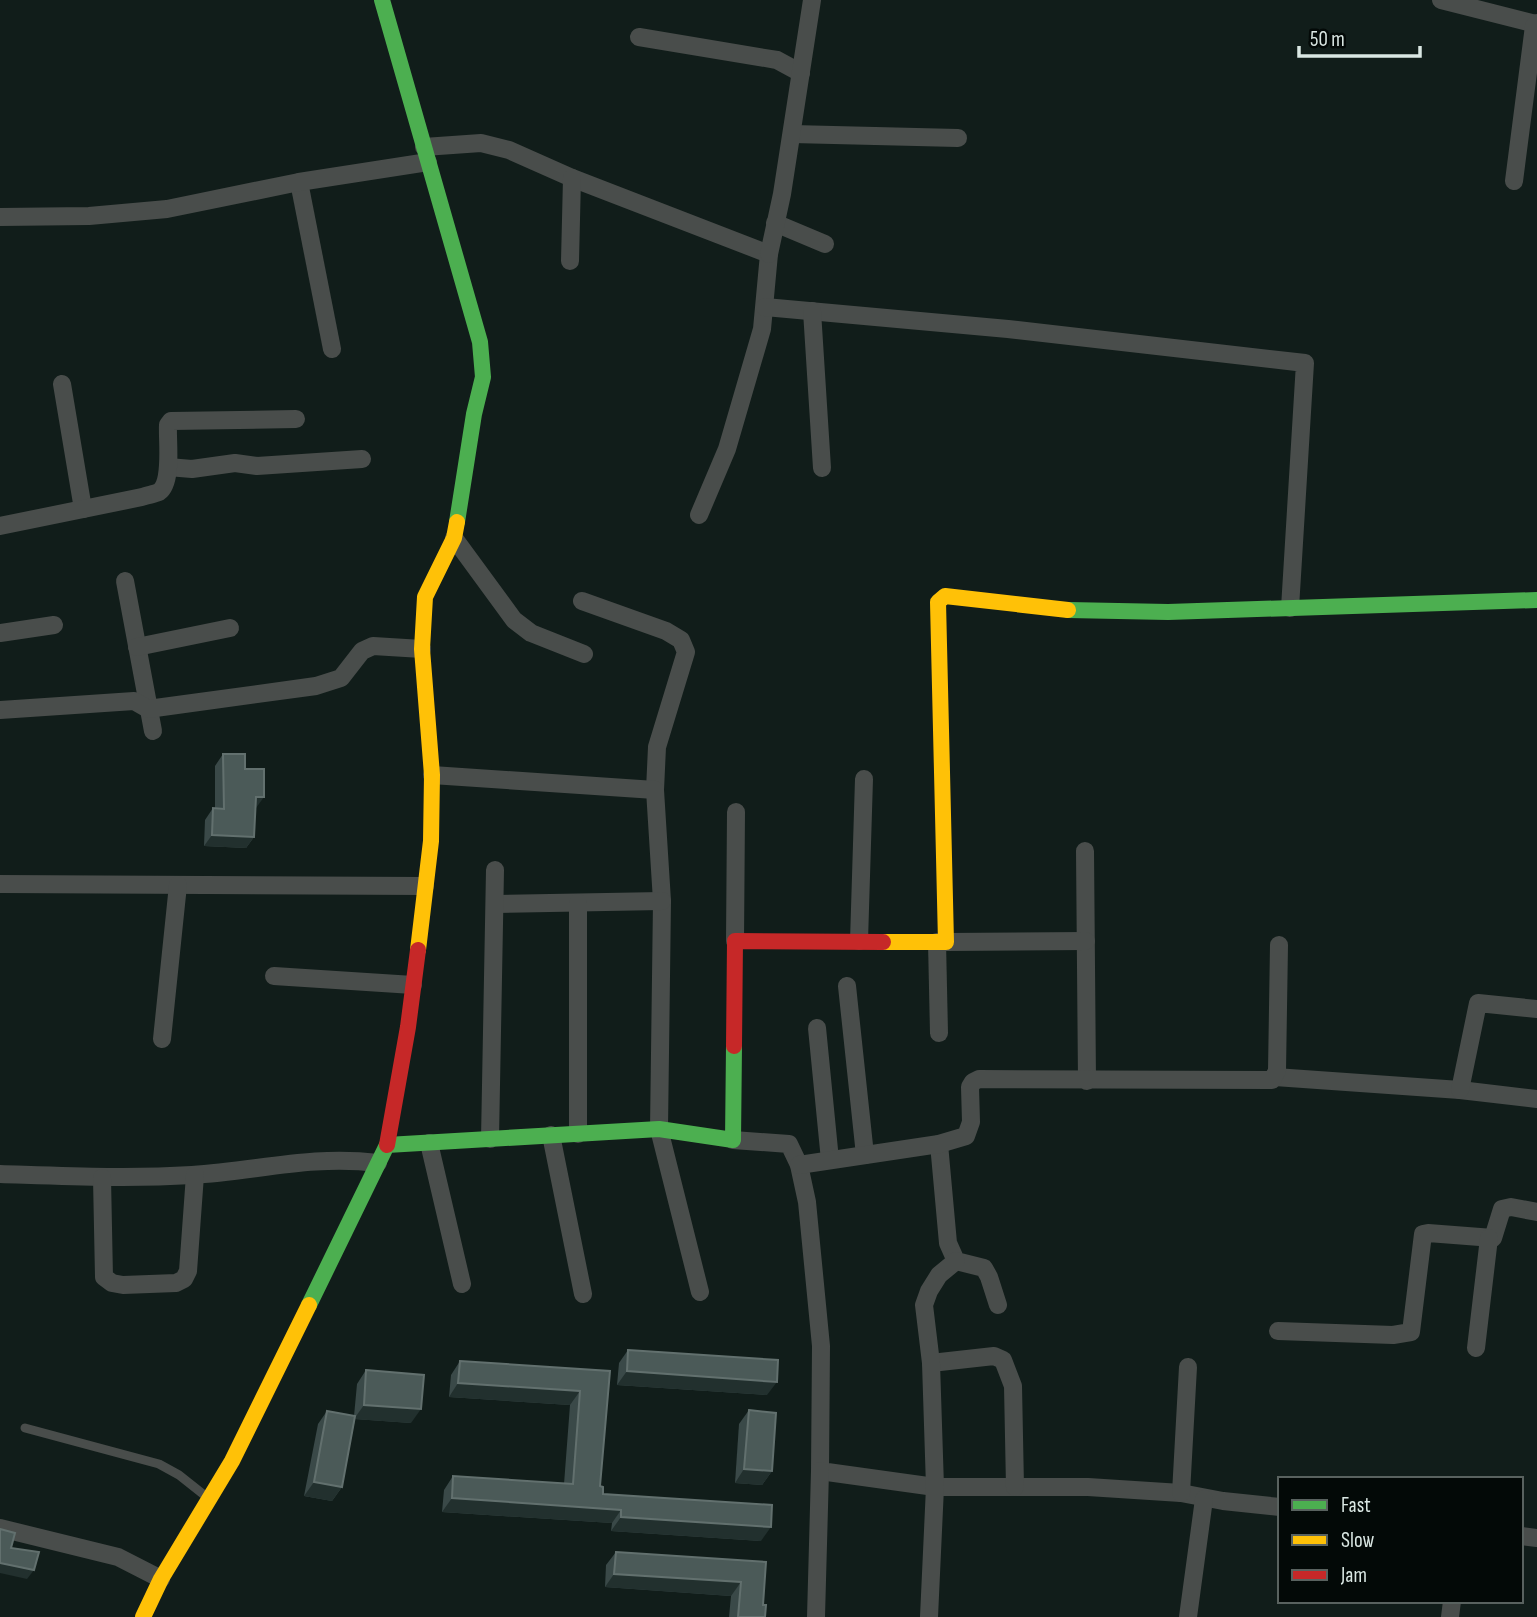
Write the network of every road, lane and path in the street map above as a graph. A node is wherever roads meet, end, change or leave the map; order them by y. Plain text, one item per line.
1 (382, 0) edge
2 (812, 0) edge
3 (1441, 0) edge
4 (1536, 23) edge
5 (639, 37) dead end
6 (801, 73) junction
7 (792, 134) junction
8 (958, 138) dead end
9 (426, 154) junction
10 (572, 178) junction
11 (1514, 180) dead end
12 (299, 182) junction
13 (0, 217) edge
14 (775, 223) junction
15 (825, 244) dead end
16 (769, 254) junction
17 (570, 261) dead end
18 (765, 307) junction
19 (812, 311) junction
20 (332, 349) dead end
21 (62, 384) dead end
22 (296, 419) dead end
23 (362, 458) dead end
24 (168, 467) junction
25 (822, 468) dead end
26 (83, 509) junction
27 (699, 515) dead end
28 (0, 526) edge
29 (454, 538) junction
30 (125, 581) dead end
31 (1537, 600) edge
32 (582, 601) dead end
33 (1290, 608) junction
34 (54, 625) dead end
35 (230, 628) dead end
36 (0, 633) edge
37 (137, 647) junction
38 (422, 649) junction
39 (584, 654) dead end
40 (148, 709) junction
41 (0, 710) edge
42 (153, 731) dead end
43 (432, 775) junction
44 (864, 779) dead end
45 (654, 790) junction
46 (737, 812) dead end
47 (1085, 851) dead end
48 (495, 870) dead end
49 (0, 884) edge
50 (177, 885) junction
51 (425, 886) junction
52 (662, 901) junction
53 (578, 903) junction
54 (496, 904) junction
55 (1086, 940) junction
56 (735, 941) junction
57 (859, 941) junction
58 (942, 942) junction
59 (1279, 945) dead end
60 (274, 976) dead end
61 (413, 985) junction
62 (847, 986) dead end
63 (1537, 1009) edge
64 (817, 1028) dead end
65 (939, 1033) dead end
66 (162, 1039) dead end
67 (1275, 1077) junction
68 (1087, 1081) junction
69 (1460, 1090) junction
70 (1537, 1099) edge
71 (659, 1129) junction
72 (578, 1134) junction
73 (551, 1136) junction
74 (490, 1139) junction
75 (733, 1140) junction
76 (429, 1143) junction
77 (940, 1144) junction
78 (387, 1145) junction
79 (865, 1155) junction
80 (830, 1160) junction
81 (378, 1163) junction
82 (799, 1165) junction
83 (0, 1174) edge
84 (195, 1175) junction
85 (102, 1178) junction
86 (1537, 1212) edge
87 (1489, 1238) junction
88 (956, 1261) junction
89 (462, 1284) dead end
90 (700, 1293) dead end
91 (583, 1294) dead end
92 (998, 1305) dead end
93 (1278, 1331) dead end
94 (1476, 1348) dead end
95 (931, 1363) junction
96 (1188, 1367) dead end
97 (25, 1428) dead end
98 (820, 1471) junction
99 (934, 1487) junction
100 (1016, 1487) junction
101 (1181, 1493) junction
102 (209, 1499) junction
103 (1204, 1499) junction
104 (1278, 1507) edge
105 (0, 1528) edge
106 (161, 1579) junction
107 (143, 1617) edge
108 (816, 1617) edge
109 (929, 1617) edge
110 (1188, 1617) edge

1 - 9 street
2 - 6 street
3 - 4 street
4 - 11 street
5 - 6 street
6 - 7 street
7 - 8 street
7 - 14 street
9 - 10 street
9 - 12 street
9 - 29 street
10 - 16 street
10 - 17 street
12 - 13 street
12 - 20 street
14 - 15 street
14 - 16 street
16 - 18 street
18 - 19 street
18 - 27 street
19 - 25 street
19 - 33 street
21 - 26 street
22 - 24 street
23 - 24 street
24 - 26 street
26 - 28 street
29 - 38 street
29 - 39 street
30 - 37 street
31 - 33 street
32 - 45 street
33 - 58 street
34 - 36 street
35 - 37 street
37 - 40 street
38 - 40 street
38 - 43 street
40 - 41 street
40 - 42 street
43 - 45 street
43 - 51 street
44 - 57 street
45 - 52 street
46 - 56 street
47 - 55 street
48 - 54 street
49 - 50 street
50 - 51 street
50 - 66 street
51 - 61 street
52 - 53 street
52 - 71 street
53 - 54 street
53 - 72 street
54 - 74 street
55 - 58 street
55 - 68 street
56 - 57 street
56 - 75 street
57 - 58 street
58 - 65 street
59 - 67 street
60 - 61 street
61 - 78 street
62 - 79 street
63 - 69 street
64 - 80 street
67 - 68 street
67 - 69 street
68 - 77 street
69 - 70 street
71 - 72 street
71 - 75 street
71 - 90 street
72 - 73 street
73 - 74 street
73 - 91 street
74 - 76 street
75 - 82 street
76 - 78 street
76 - 89 street
77 - 79 street
77 - 88 street
78 - 81 street
79 - 80 street
80 - 82 street
81 - 84 street
81 - 102 street
82 - 98 street
83 - 85 street
84 - 85 street
84 - 85 street
86 - 87 street
87 - 93 street
87 - 94 street
88 - 92 street
88 - 95 street
95 - 99 street
95 - 100 street
96 - 101 street
97 - 102 lane
98 - 99 street
98 - 108 street
99 - 100 street
99 - 109 street
100 - 101 street
101 - 103 street
102 - 106 street
103 - 104 street
103 - 110 street
105 - 106 street
106 - 107 street

